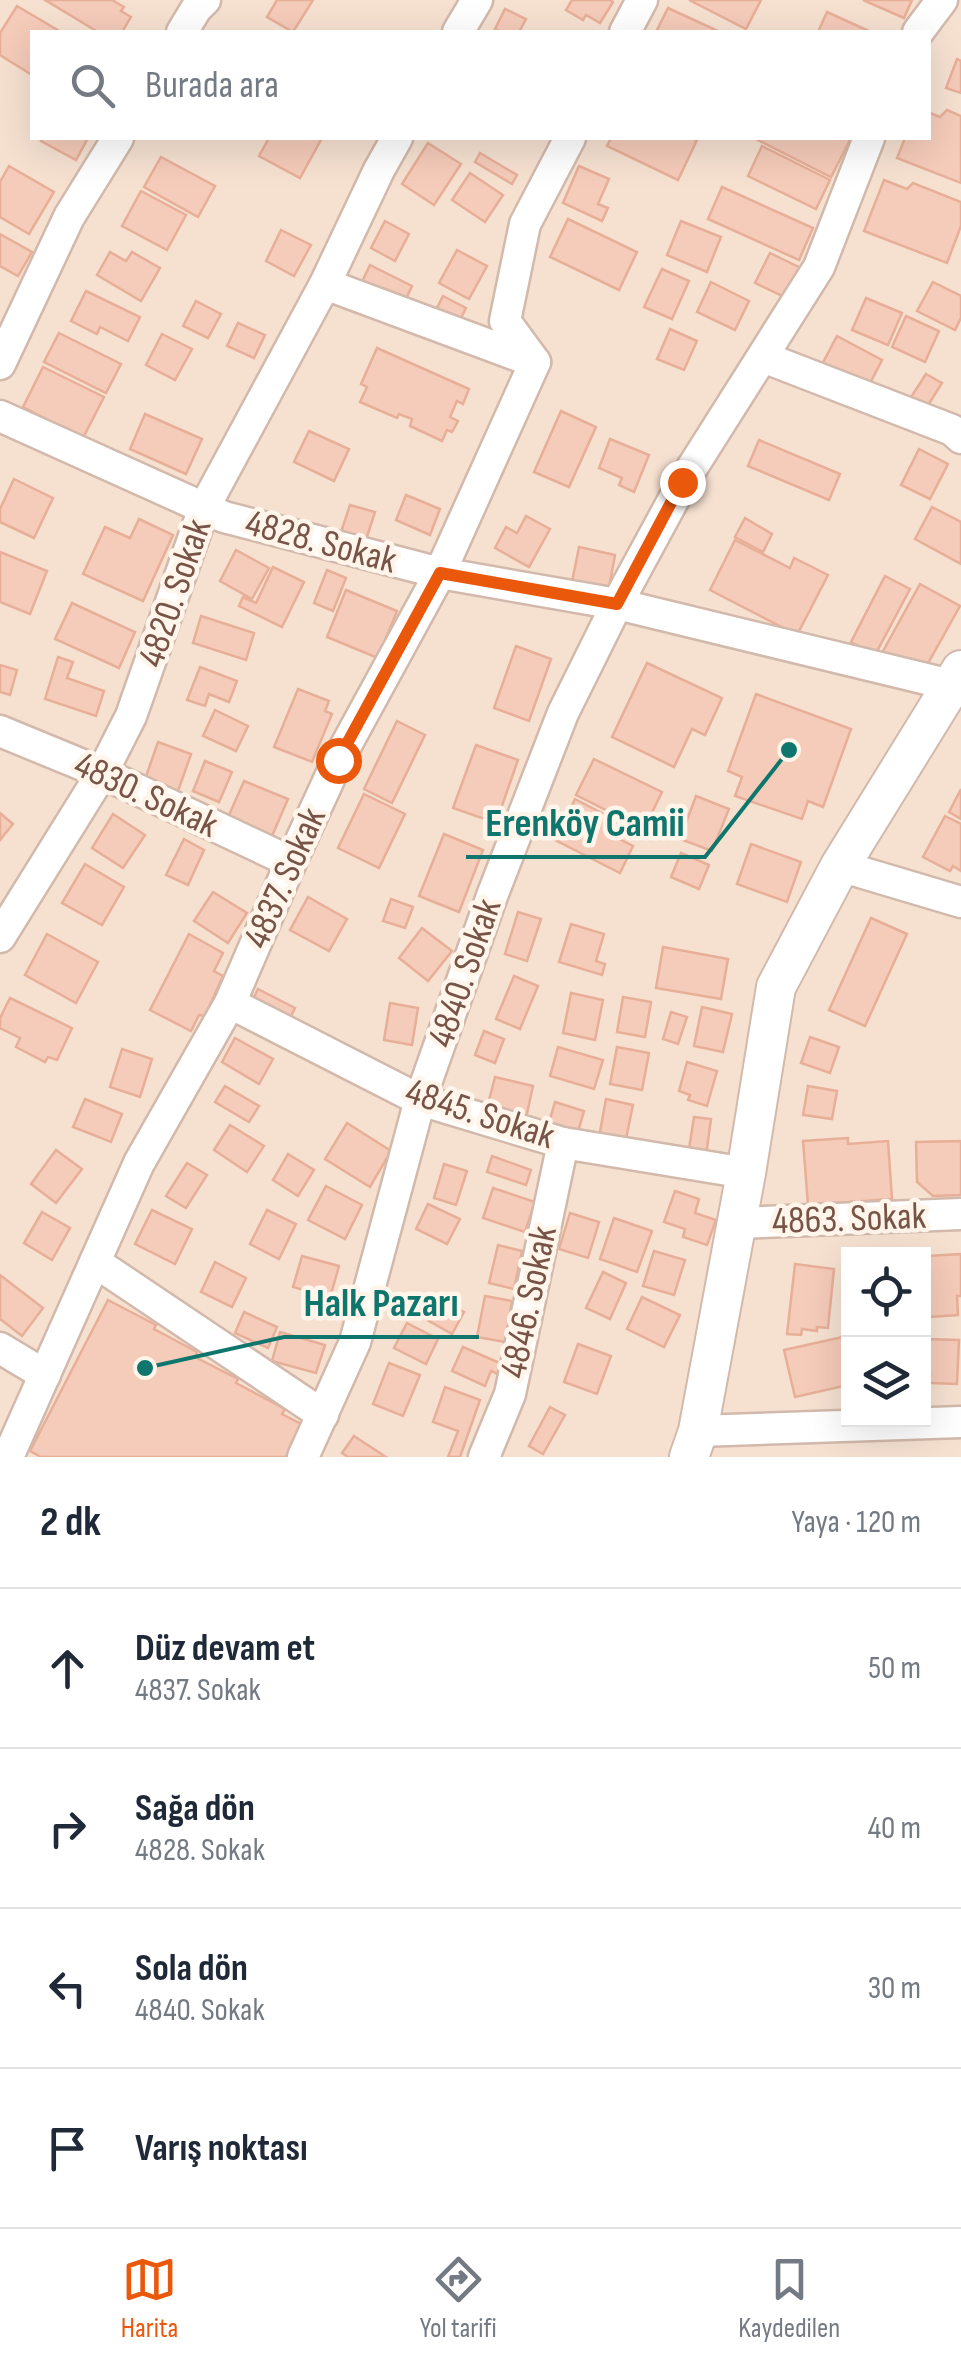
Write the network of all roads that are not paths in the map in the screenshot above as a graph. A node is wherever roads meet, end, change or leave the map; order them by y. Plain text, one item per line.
1 (206, 0) edge
2 (477, 0) edge
3 (642, 0) edge
4 (942, 0) edge
5 (183, 30) edge
6 (459, 30) edge
7 (626, 30) edge
8 (920, 30) edge
9 (117, 140) edge
10 (396, 140) edge
11 (569, 140) edge
12 (869, 140) edge
13 (325, 284) junction
14 (763, 357) junction
15 (535, 362) junction
16 (0, 364) edge
17 (0, 416) edge
18 (961, 438) edge
19 (204, 508) junction
20 (440, 573) junction
21 (617, 604) junction
22 (956, 677) edge
23 (0, 731) edge
24 (102, 773) junction
25 (291, 862) junction
26 (840, 866) junction
27 (961, 902) edge
28 (0, 937) edge
29 (230, 1003) junction
30 (420, 1100) junction
31 (563, 1142) junction
32 (746, 1173) junction
33 (961, 1214) edge
34 (737, 1224) junction
35 (95, 1262) junction
36 (0, 1348) edge
37 (45, 1374) junction
38 (961, 1422) edge
39 (317, 1443) edge
40 (694, 1444) edge
41 (8, 1457) edge
42 (484, 1457) edge

1 - 5 street
2 - 6 street
3 - 7 street
4 - 8 street
9 - 16 street
10 - 13 street, 4820. Sokak
11 - 15 street
12 - 14 street, 4840. Sokak
13 - 15 street
13 - 19 street, 4820. Sokak
14 - 18 street
14 - 21 street, 4840. Sokak
15 - 20 street, 4837. Sokak
17 - 19 street, 4828. Sokak
19 - 20 street, 4828. Sokak
19 - 24 street, 4820. Sokak
20 - 21 street, 4828. Sokak
20 - 25 street, 4837. Sokak
21 - 22 street, 4828. Sokak
21 - 30 street, 4840. Sokak
22 - 26 street
23 - 24 street, 4830. Sokak
24 - 25 street, 4830. Sokak
24 - 28 street, 4820. Sokak
25 - 29 street, 4837. Sokak
26 - 27 street
26 - 32 street
29 - 30 street, 4845. Sokak
29 - 35 street, 4837. Sokak
30 - 31 street, 4845. Sokak
30 - 39 street, 4840. Sokak
31 - 32 street, 4845. Sokak
31 - 42 street, 4846. Sokak
32 - 34 street
33 - 34 street, 4863. Sokak
34 - 40 street
35 - 37 street, 4837. Sokak
35 - 39 street
36 - 37 street
37 - 41 street, 4837. Sokak
38 - 40 street

